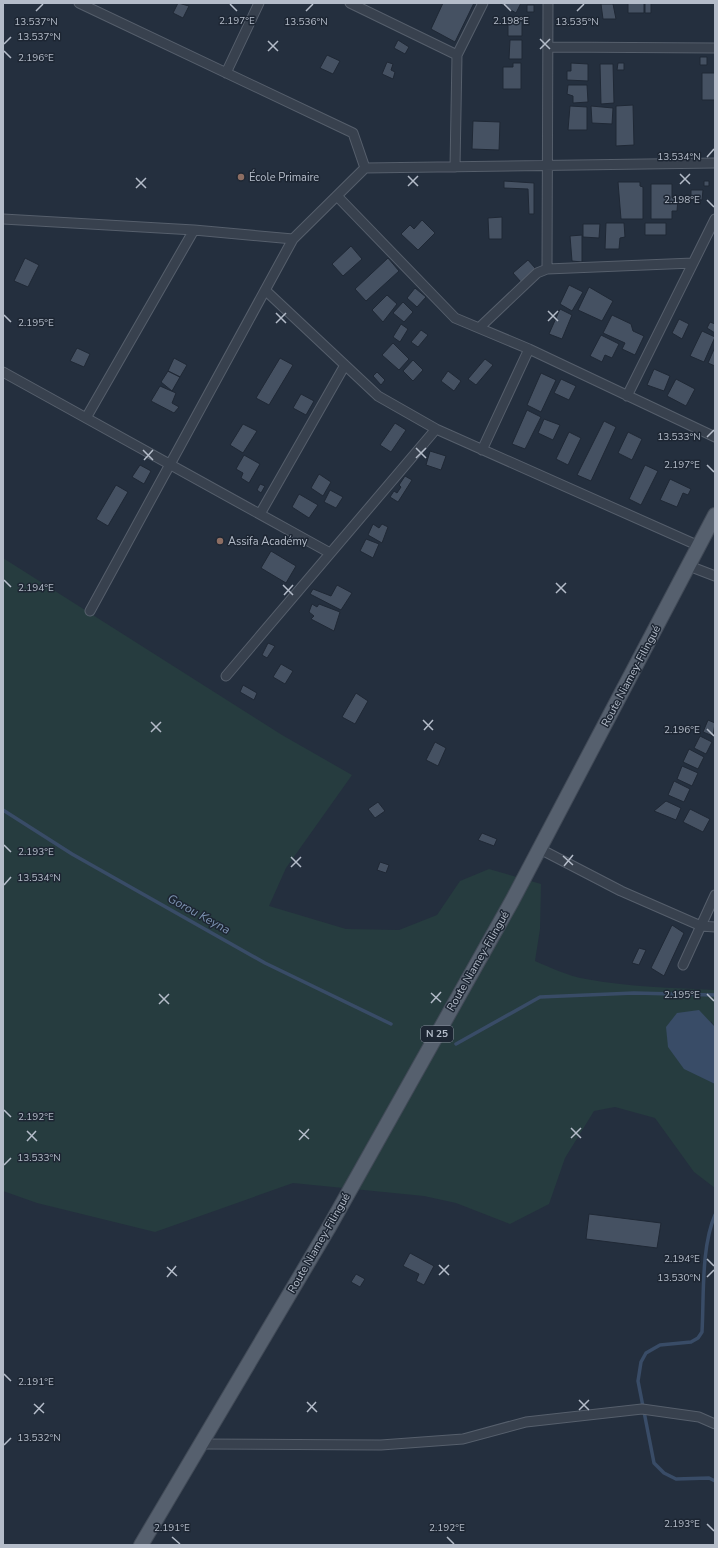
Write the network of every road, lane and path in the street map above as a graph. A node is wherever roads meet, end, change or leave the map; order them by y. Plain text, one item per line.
1 (79, 3) edge
2 (259, 3) edge
3 (350, 3) edge
4 (483, 3) edge
5 (548, 3) edge
6 (548, 47) junction
7 (715, 48) edge
8 (457, 55) junction
9 (226, 73) junction
10 (715, 163) edge
11 (548, 165) junction
12 (455, 167) junction
13 (365, 168) junction
14 (337, 196) junction
15 (715, 218) edge
16 (3, 219) edge
17 (194, 230) junction
18 (293, 239) junction
19 (693, 263) junction
20 (547, 269) junction
21 (265, 290) junction
22 (479, 328) junction
23 (529, 350) junction
24 (346, 365) junction
25 (3, 372) edge
26 (627, 396) junction
27 (86, 418) junction
28 (436, 429) junction
29 (715, 437) edge
30 (482, 450) junction
31 (170, 464) junction
32 (260, 514) junction
33 (715, 514) edge
34 (699, 546) junction
35 (330, 552) junction
36 (689, 566) junction
37 (715, 576) edge
38 (90, 611) dead end
39 (226, 676) dead end
40 (540, 849) junction
41 (715, 895) edge
42 (701, 926) junction
43 (715, 927) edge
44 (683, 965) dead end
45 (715, 1424) edge
46 (201, 1444) junction
47 (141, 1545) edge

1 - 9 street
2 - 9 street
3 - 8 street
4 - 8 street
5 - 6 street
6 - 7 street
6 - 11 street
8 - 12 street
9 - 13 street
10 - 11 street
11 - 12 street
11 - 20 street
12 - 13 street
13 - 14 street
14 - 18 street
14 - 22 street
15 - 19 street
16 - 17 street
17 - 18 street
17 - 27 street
18 - 21 street
19 - 20 street
19 - 26 street
20 - 22 street
21 - 24 street
21 - 31 street
22 - 23 street
23 - 26 street
23 - 30 street
24 - 28 street
24 - 32 street
25 - 27 street
26 - 29 street
27 - 31 street
28 - 30 street
28 - 35 street
30 - 34 street
31 - 32 street
31 - 38 street
32 - 35 street
33 - 34 main road, Route Niamey-Filingué / N 25
34 - 36 main road, Route Niamey-Filingué / N 25
35 - 39 street
36 - 37 street
36 - 40 main road, Route Niamey-Filingué / N 25
40 - 42 street
40 - 46 main road, Route Niamey-Filingué / N 25
41 - 42 street
42 - 43 street
42 - 44 street
45 - 46 street
46 - 47 main road, Route Niamey-Filingué / N 25

